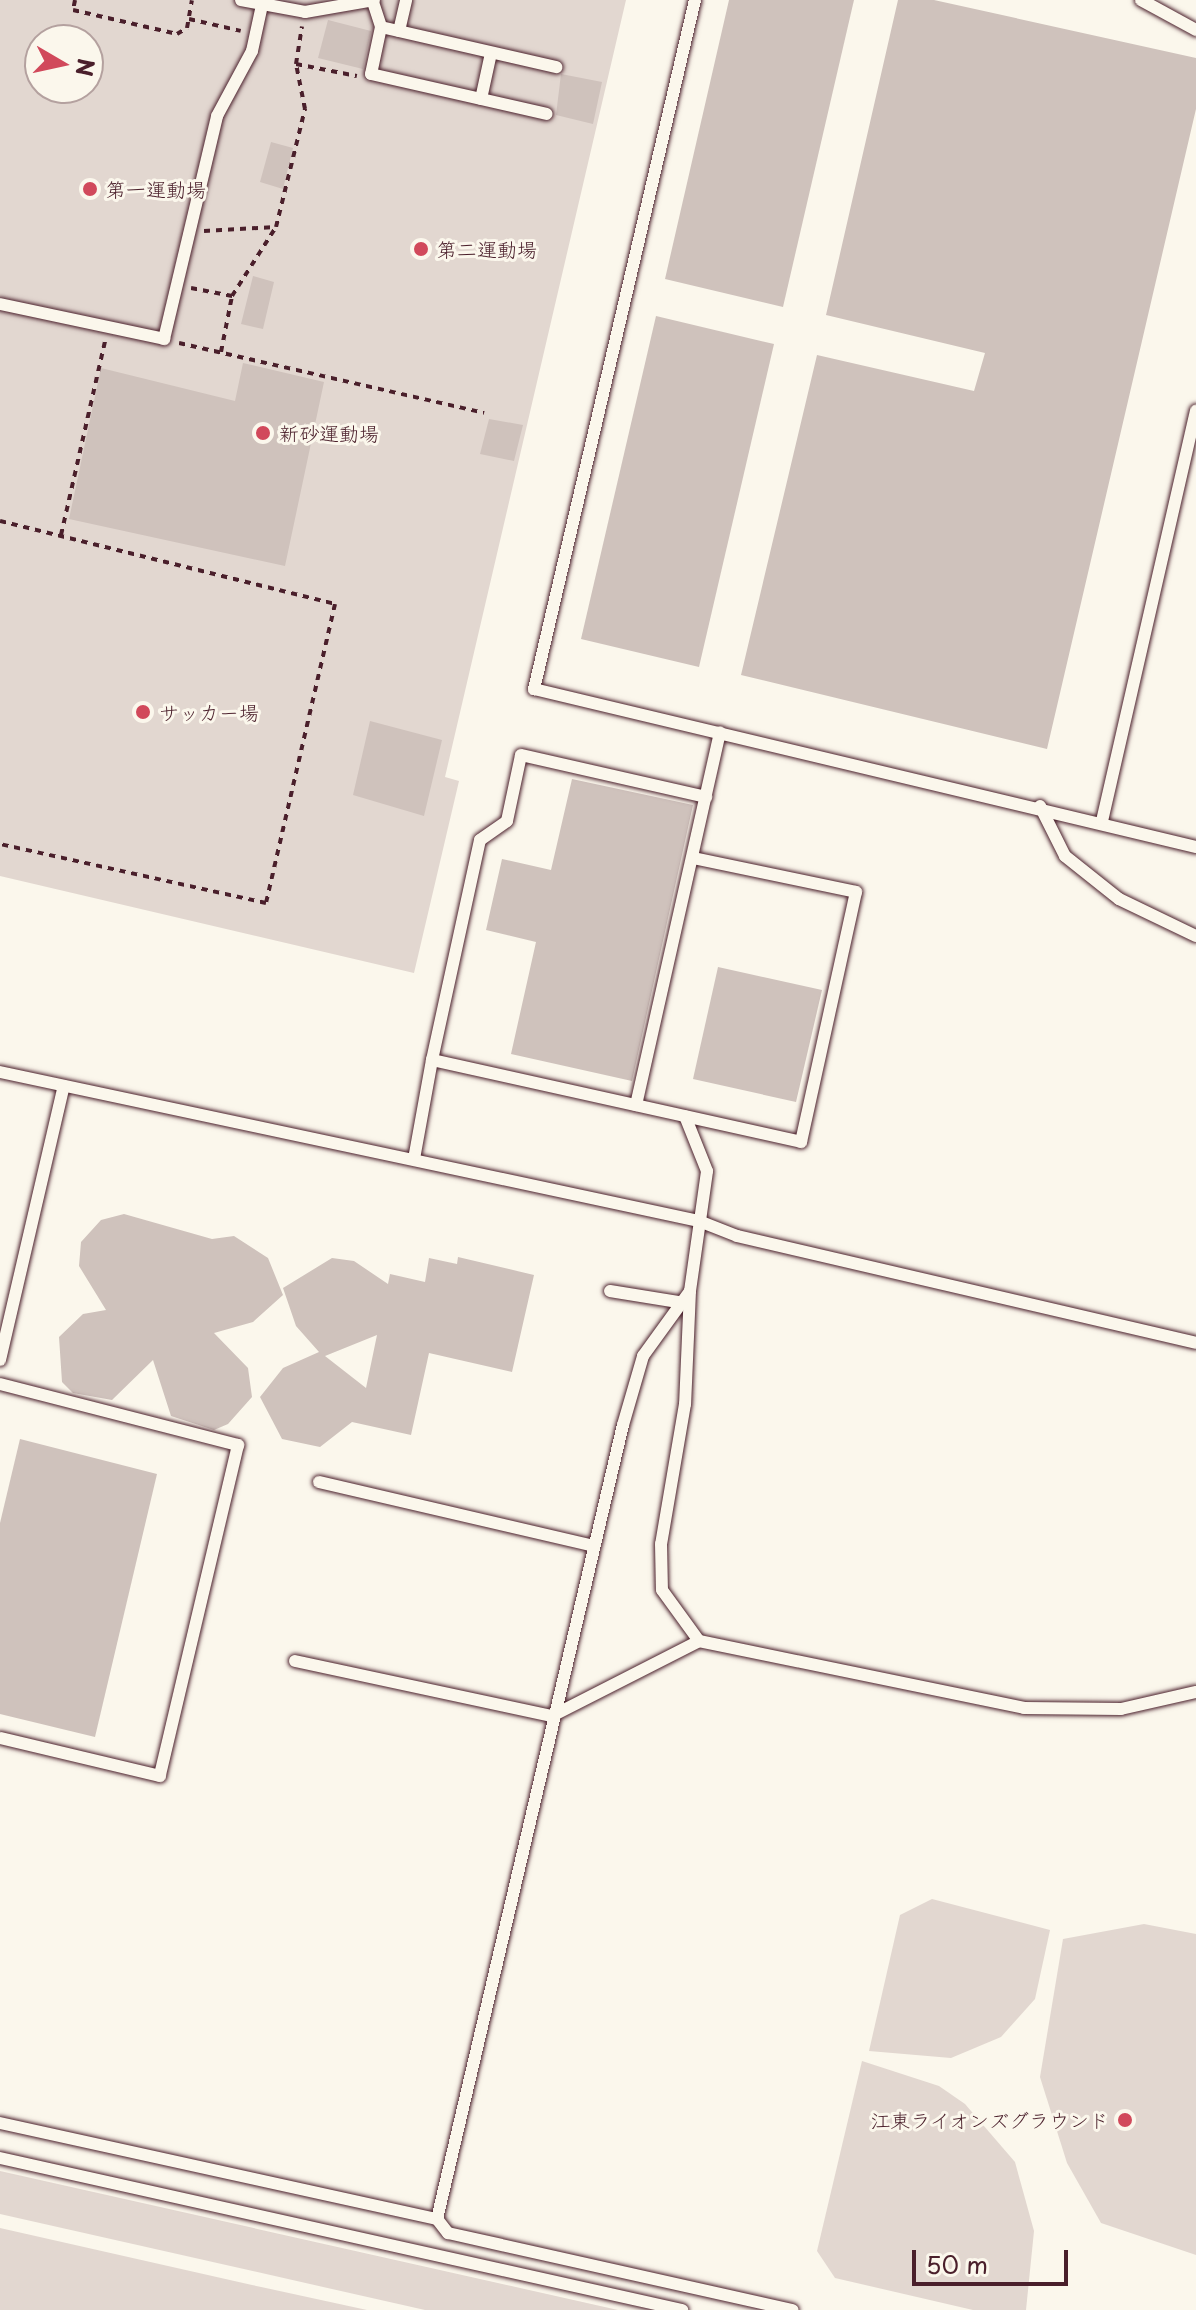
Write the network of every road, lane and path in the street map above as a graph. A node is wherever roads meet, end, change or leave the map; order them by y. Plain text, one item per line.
1 (75, 0) edge
2 (192, 0) edge
3 (241, 0) edge
4 (406, 0) edge
5 (695, 0) edge
6 (1141, 0) edge
7 (374, 1) edge
8 (262, 5) junction
9 (305, 12) junction
10 (189, 19) junction
11 (381, 27) junction
12 (1196, 30) edge
13 (399, 31) junction
14 (255, 34) junction
15 (491, 53) junction
16 (296, 64) junction
17 (556, 67) dead end
18 (371, 74) junction
19 (481, 99) junction
20 (547, 114) dead end
21 (276, 227) junction
22 (190, 228) junction
23 (177, 286) junction
24 (232, 296) junction
25 (0, 304) edge
26 (108, 327) junction
27 (164, 339) junction
28 (221, 352) junction
29 (1196, 411) edge
30 (484, 413) dead end
31 (0, 521) edge
32 (61, 536) junction
33 (720, 732) junction
34 (706, 797) junction
35 (1040, 806) junction
36 (1102, 821) junction
37 (0, 844) edge
38 (1196, 847) edge
39 (693, 858) junction
40 (1196, 936) edge
41 (432, 1060) junction
42 (0, 1072) edge
43 (64, 1086) junction
44 (636, 1105) junction
45 (685, 1116) junction
46 (414, 1159) junction
47 (699, 1221) junction
48 (610, 1291) dead end
49 (690, 1291) junction
50 (678, 1302) junction
51 (1196, 1343) edge
52 (0, 1360) edge
53 (0, 1384) edge
54 (319, 1482) dead end
55 (594, 1546) junction
56 (699, 1641) junction
57 (295, 1661) dead end
58 (1196, 1692) edge
59 (552, 1716) junction
60 (0, 1738) edge
61 (0, 2123) edge
62 (0, 2158) edge
63 (437, 2219) junction
64 (682, 2310) edge
65 (793, 2310) edge

1 - 10 path
2 - 10 path
3 - 8 lane
4 - 13 lane
5 - 33 lane
6 - 12 lane
7 - 9 lane
7 - 11 lane
8 - 9 lane
8 - 14 lane
9 - 16 path
10 - 14 path
11 - 13 lane
11 - 18 lane
13 - 15 lane
14 - 22 lane
15 - 17 lane
15 - 19 lane
16 - 18 path
16 - 21 path
18 - 19 lane
19 - 20 lane
21 - 22 path
21 - 24 path
22 - 23 lane
23 - 24 path
23 - 27 lane
24 - 28 path
25 - 26 lane
26 - 27 lane
26 - 32 path
27 - 28 path
28 - 30 path
29 - 36 lane
31 - 32 path
32 - 37 path
33 - 34 lane
33 - 35 lane
34 - 39 lane
34 - 41 lane
35 - 36 lane
35 - 40 lane
36 - 38 lane
39 - 44 lane
39 - 45 lane
41 - 44 lane
41 - 46 lane
42 - 43 lane
43 - 46 lane
43 - 52 lane
44 - 45 lane
45 - 47 lane
46 - 47 lane
47 - 49 lane
47 - 51 lane
48 - 50 lane
49 - 50 lane
49 - 56 lane
50 - 55 lane
53 - 60 lane
54 - 55 lane
55 - 59 lane
56 - 58 lane
56 - 59 lane
57 - 59 lane
59 - 63 lane
61 - 63 lane
62 - 64 lane
63 - 65 lane

